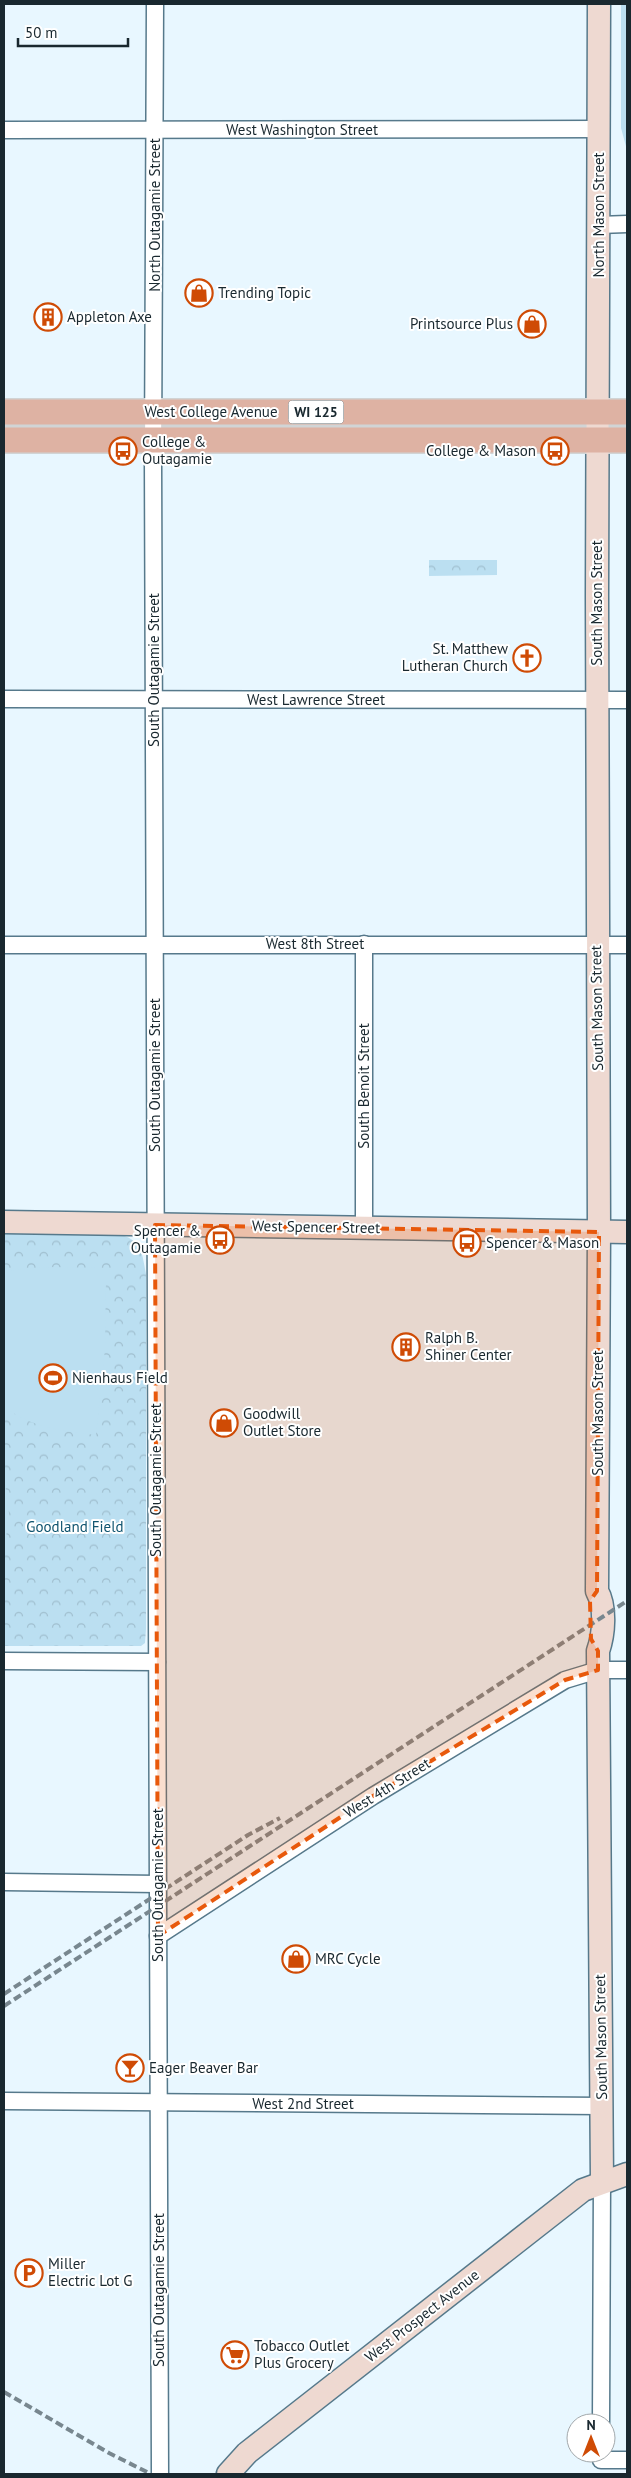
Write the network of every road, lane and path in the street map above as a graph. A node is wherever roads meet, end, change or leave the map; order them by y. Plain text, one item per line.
1 (155, 4) edge
2 (599, 4) edge
3 (600, 129) junction
4 (4, 130) edge
5 (155, 130) junction
6 (599, 224) junction
7 (627, 224) edge
8 (4, 412) edge
9 (627, 412) edge
10 (154, 426) junction
11 (598, 426) junction
12 (4, 440) edge
13 (627, 440) edge
14 (597, 699) junction
15 (4, 700) edge
16 (154, 700) junction
17 (627, 700) edge
18 (4, 944) edge
19 (155, 944) junction
20 (364, 944) junction
21 (597, 945) junction
22 (627, 945) edge
23 (4, 1222) edge
24 (155, 1225) junction
25 (364, 1228) junction
26 (600, 1232) junction
27 (627, 1232) edge
28 (4, 1661) edge
29 (598, 1661) junction
30 (158, 1662) junction
31 (627, 1670) edge
32 (4, 1882) edge
33 (158, 1884) junction
34 (158, 1936) junction
35 (4, 2101) edge
36 (159, 2103) junction
37 (602, 2106) junction
38 (627, 2174) edge
39 (602, 2181) junction
40 (601, 2413) edge
41 (160, 2474) edge
42 (228, 2474) edge

1 - 5 street, North Outagamie Street
2 - 3 main road, North Mason Street
3 - 5 street, West Washington Street
3 - 6 main road, North Mason Street
4 - 5 street, West Washington Street
5 - 10 street, North Outagamie Street
6 - 7 street
6 - 11 main road, North Mason Street
8 - 10 main road, West College Avenue / WI 125
9 - 11 main road, West College Avenue / WI 125
10 - 11 main road, West College Avenue / WI 125
10 - 12 main road, West College Avenue / WI 125
10 - 16 street, South Outagamie Street
11 - 13 main road, West College Avenue / WI 125
11 - 14 main road, South Mason Street
14 - 16 street, West Lawrence Street
14 - 17 street, West Lawrence Street
14 - 21 main road, South Mason Street
15 - 16 street, West Lawrence Street
16 - 19 street, South Outagamie Street
18 - 19 street, West 8th Street
19 - 20 street, West 8th Street
19 - 24 street, South Outagamie Street
20 - 21 street, West 8th Street
20 - 25 street, South Benoit Street
21 - 22 street, West 8th Street
21 - 26 main road, South Mason Street
23 - 24 main road, West Spencer Street
24 - 25 main road, West Spencer Street
24 - 30 street, South Outagamie Street
25 - 26 main road, West Spencer Street
26 - 27 main road, West Spencer Street
26 - 29 main road, South Mason Street
28 - 30 street
29 - 31 street, West 4th Street
29 - 34 street, West 4th Street
29 - 37 main road, South Mason Street
30 - 33 street, South Outagamie Street
32 - 33 street
33 - 34 street, South Outagamie Street
34 - 36 street, South Outagamie Street
35 - 36 street, West 2nd Street
36 - 37 street, West 2nd Street
36 - 41 street, South Outagamie Street
37 - 39 main road, South Mason Street
38 - 39 main road, West Prospect Avenue
39 - 40 street, South Mason Street
39 - 42 main road, West Prospect Avenue

